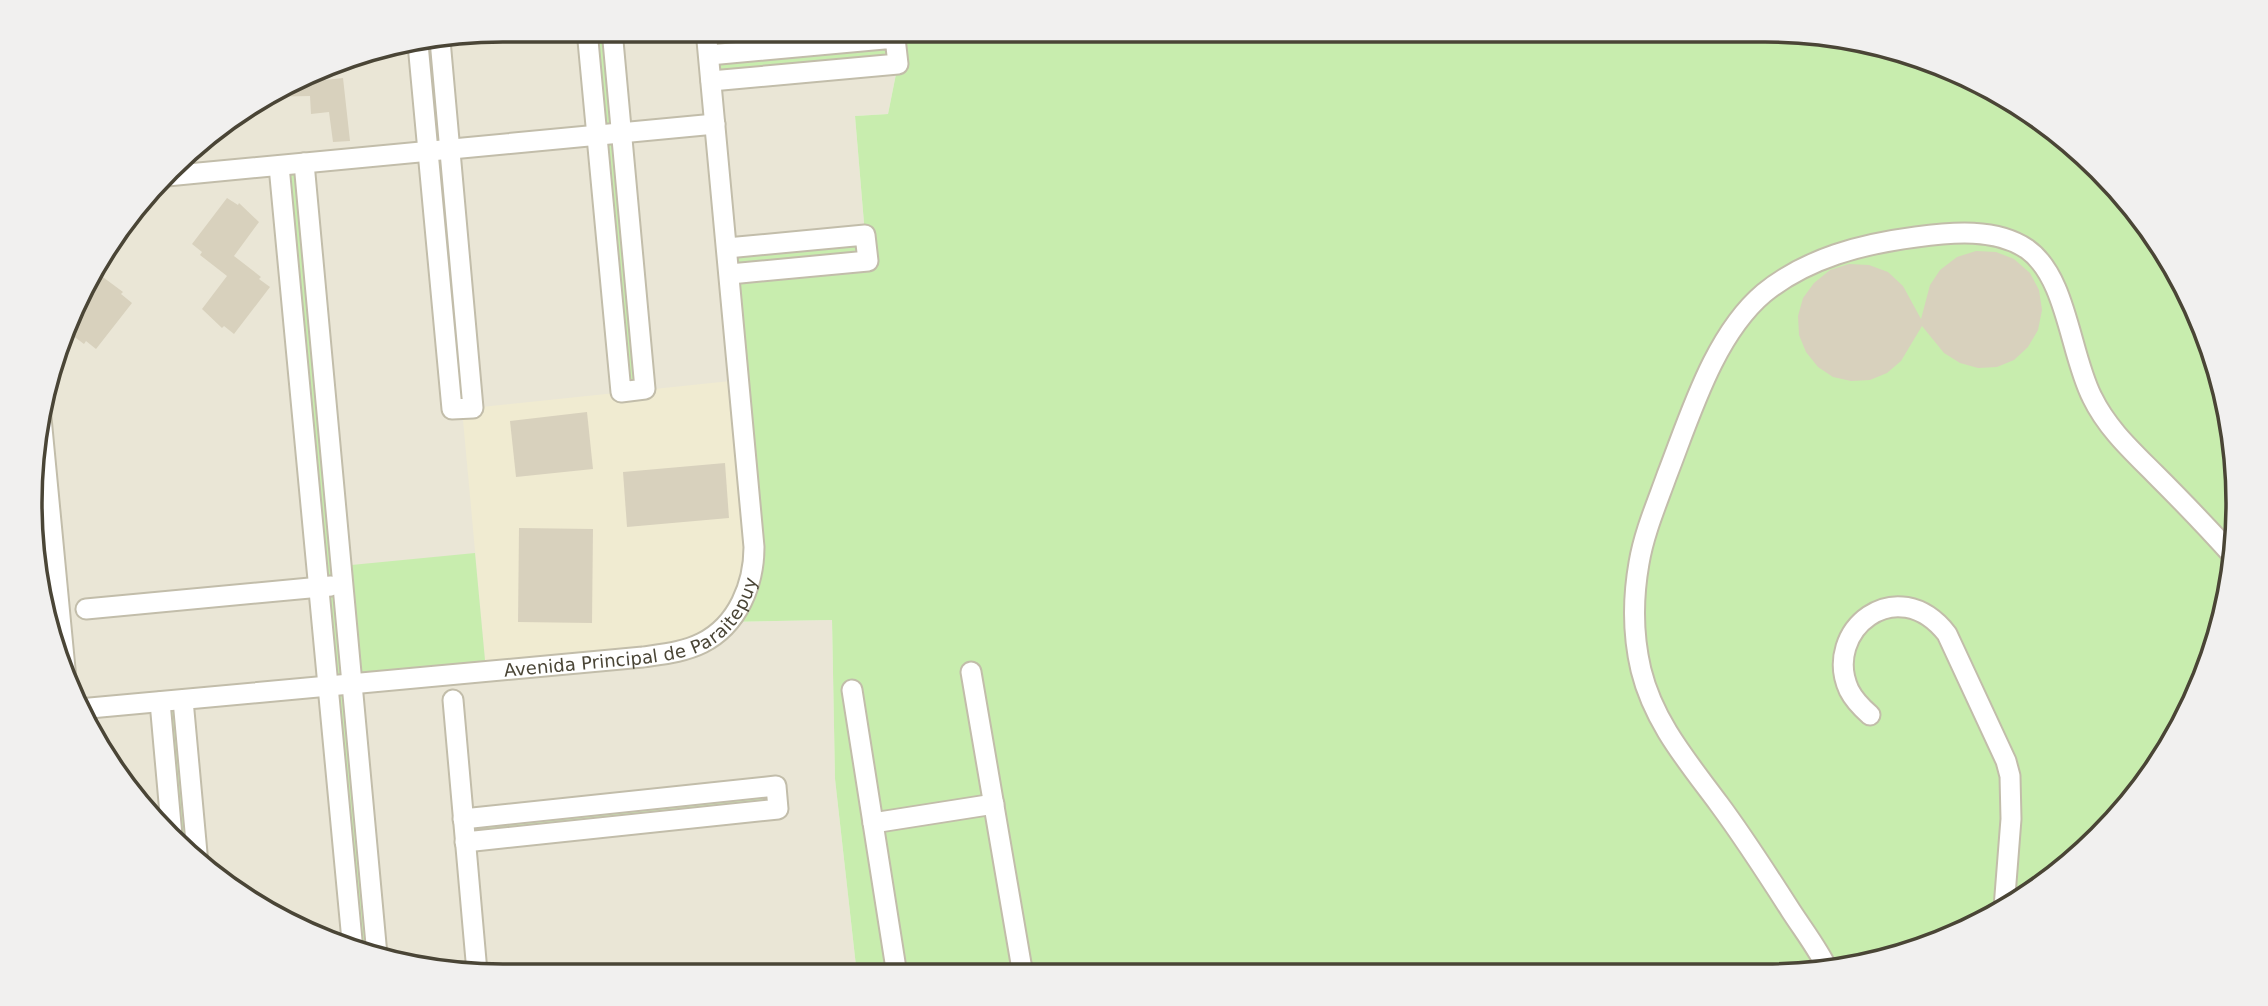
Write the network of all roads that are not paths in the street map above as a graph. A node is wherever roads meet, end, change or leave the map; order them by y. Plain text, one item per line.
1 (588, 42) edge
2 (613, 42) edge
3 (707, 42) edge
4 (851, 42) edge
5 (895, 42) edge
6 (441, 46) edge
7 (419, 50) edge
8 (709, 55) junction
9 (711, 81) junction
10 (715, 124) junction
11 (621, 133) junction
12 (597, 135) junction
13 (450, 149) junction
14 (428, 151) junction
15 (304, 163) junction
16 (279, 166) junction
17 (179, 175) edge
18 (727, 248) junction
19 (730, 274) junction
20 (327, 420) junction
21 (304, 423) junction
22 (42, 492) edge
23 (44, 540) edge
24 (2224, 546) edge
25 (343, 585) junction
26 (319, 587) junction
27 (86, 609) dead end
28 (971, 671) dead end
29 (352, 684) junction
30 (328, 686) junction
31 (852, 690) dead end
32 (183, 700) junction
33 (453, 701) dead end
34 (160, 702) junction
35 (91, 708) edge
36 (1870, 715) dead end
37 (994, 804) junction
38 (463, 819) junction
39 (171, 822) edge
40 (873, 823) junction
41 (466, 842) junction
42 (197, 848) edge
43 (2005, 896) edge
44 (352, 939) edge
45 (376, 946) edge
46 (1822, 960) edge
47 (476, 963) edge
48 (895, 964) edge
49 (1021, 964) edge

1 - 12 street
2 - 11 street
3 - 8 street, Avenida Principal de Paraitepuy
4 - 8 street
5 - 9 street
6 - 13 street
7 - 14 street
8 - 9 street, Avenida Principal de Paraitepuy
9 - 10 street, Avenida Principal de Paraitepuy
10 - 11 street
10 - 18 street, Avenida Principal de Paraitepuy
11 - 12 street
11 - 12 street
12 - 13 street
13 - 14 street
13 - 14 street
14 - 15 street
15 - 16 street
15 - 20 street
16 - 17 street
16 - 21 street
18 - 19 street, Avenida Principal de Paraitepuy
18 - 19 street
19 - 29 street, Avenida Principal de Paraitepuy
20 - 21 street
20 - 25 street
21 - 26 street
22 - 23 street
24 - 46 street
25 - 26 street
25 - 29 street
26 - 27 street
26 - 30 street
28 - 37 street
29 - 30 street, Avenida Principal de Paraitepuy
29 - 45 street
30 - 32 street, Avenida Principal de Paraitepuy
30 - 44 street
31 - 40 street
32 - 34 street, Avenida Principal de Paraitepuy
32 - 42 street
33 - 38 street
34 - 35 street, Avenida Principal de Paraitepuy
34 - 39 street
36 - 43 street
37 - 40 street
37 - 49 street
38 - 41 street
38 - 41 street
40 - 48 street
41 - 47 street

